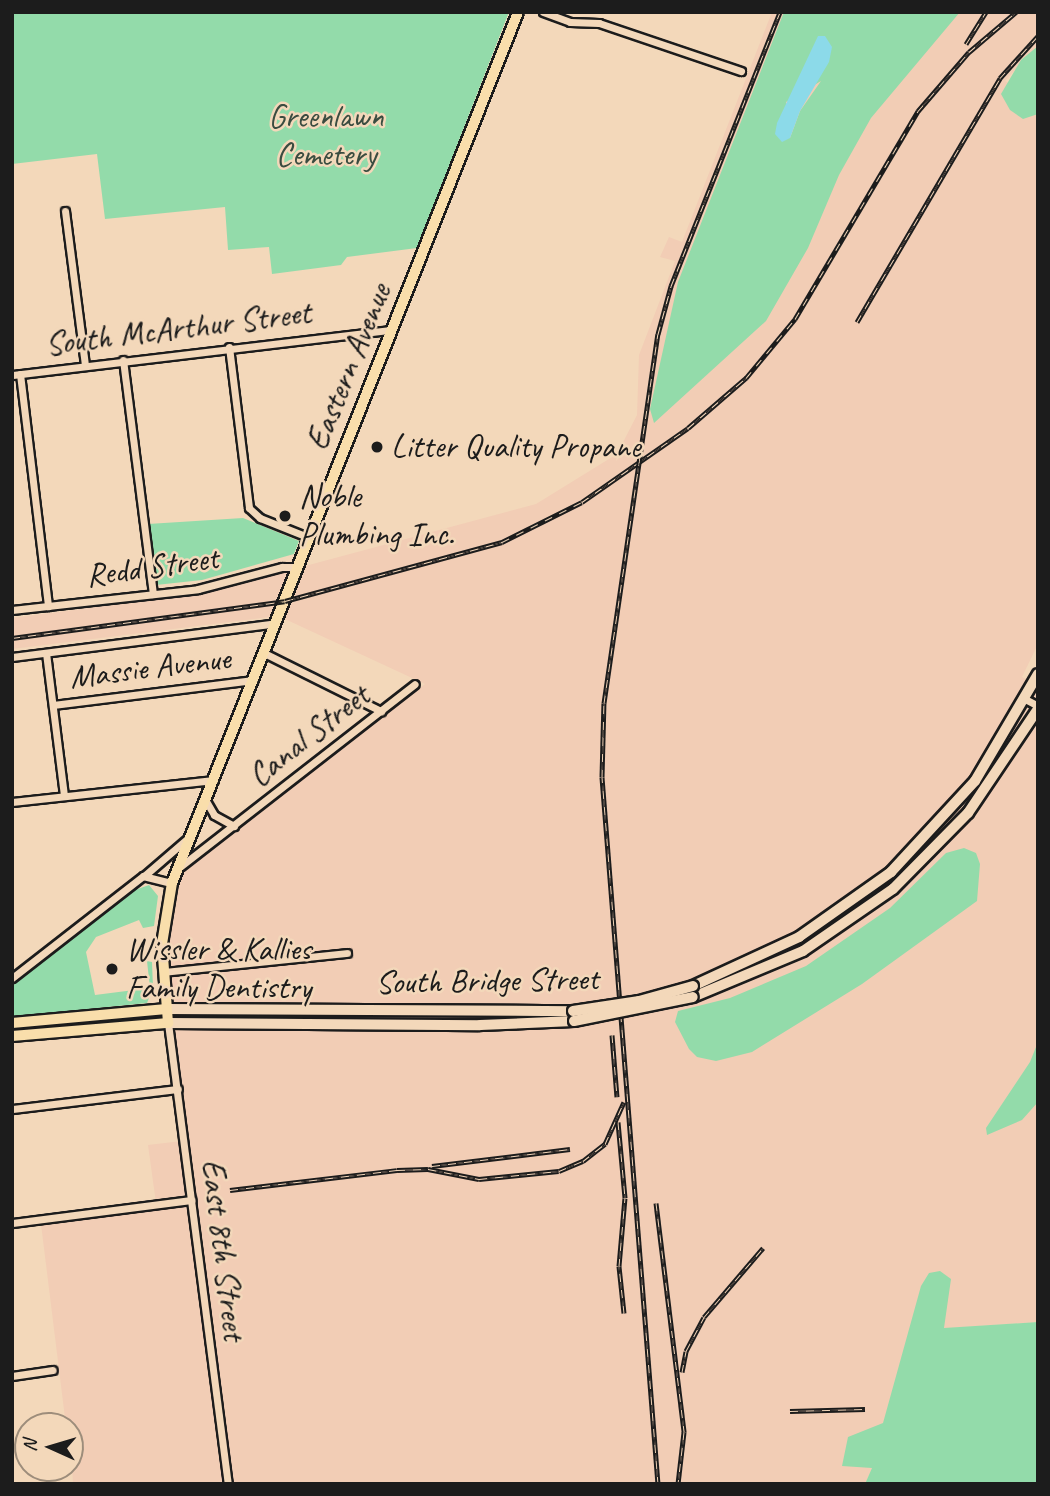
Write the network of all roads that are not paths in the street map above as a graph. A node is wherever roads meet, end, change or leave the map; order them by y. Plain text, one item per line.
1 (518, 12) edge
2 (543, 12) edge
3 (741, 71) dead end
4 (65, 211) dead end
5 (391, 330) junction
6 (229, 347) junction
7 (123, 360) junction
8 (85, 365) junction
9 (16, 374) edge
10 (310, 538) junction
11 (298, 567) junction
12 (153, 594) junction
13 (48, 606) junction
14 (12, 610) edge
15 (276, 623) junction
16 (46, 653) junction
17 (264, 653) junction
18 (12, 657) edge
19 (1038, 674) edge
20 (253, 680) junction
21 (415, 684) dead end
22 (1025, 699) junction
23 (53, 705) junction
24 (1038, 707) edge
25 (381, 711) junction
26 (214, 780) junction
27 (64, 796) junction
28 (206, 801) junction
29 (12, 802) edge
30 (234, 826) junction
31 (191, 836) junction
32 (178, 868) junction
33 (144, 876) junction
34 (172, 883) junction
35 (347, 953) dead end
36 (162, 972) junction
37 (12, 978) edge
38 (693, 992) junction
39 (166, 1009) junction
40 (573, 1016) junction
41 (12, 1023) edge
42 (168, 1023) junction
43 (12, 1036) edge
44 (178, 1089) junction
45 (12, 1109) edge
46 (192, 1200) junction
47 (12, 1223) edge
48 (53, 1370) dead end
49 (12, 1376) edge
50 (228, 1484) edge

1 - 5 main road, Eastern Avenue
2 - 3 street
4 - 8 street
5 - 6 street, South McArthur Street
5 - 10 main road, Eastern Avenue
6 - 7 street, South McArthur Street
6 - 10 street
7 - 8 street, South McArthur Street
7 - 12 street
8 - 9 street, South McArthur Street
9 - 13 street
10 - 11 main road, Eastern Avenue
11 - 12 street, Redd Street
11 - 15 main road, Eastern Avenue
12 - 13 street, Redd Street
13 - 14 street, Redd Street
15 - 16 street
15 - 17 main road, Eastern Avenue
16 - 18 street
16 - 23 street
17 - 20 main road, Eastern Avenue
17 - 25 street
19 - 22 main road, South Bridge Street
20 - 23 street, Massie Avenue
20 - 26 main road, Eastern Avenue
21 - 25 street, Canal Street
22 - 24 street
22 - 38 main road, South Bridge Street
23 - 27 street
24 - 38 main road, South Bridge Street
25 - 30 street, Canal Street
26 - 27 street
26 - 28 main road, Eastern Avenue
27 - 29 street
28 - 30 street, Canal Street
28 - 31 main road, Eastern Avenue
30 - 32 street, Canal Street
31 - 32 main road, Eastern Avenue
31 - 33 street
32 - 34 main road, Eastern Avenue
33 - 34 street
33 - 37 street
34 - 36 main road, Eastern Avenue
35 - 36 street
36 - 39 main road, Eastern Avenue
38 - 40 main road, South Bridge Street, bridge
39 - 40 main road, South Bridge Street
39 - 41 main road, South Bridge Street
39 - 42 main road, Eastern Avenue
40 - 42 main road, South Bridge Street
42 - 43 main road, South Bridge Street
42 - 44 street, East 8th Street
44 - 45 street
44 - 46 street, East 8th Street
46 - 47 street
46 - 50 street, East 8th Street
48 - 49 street

